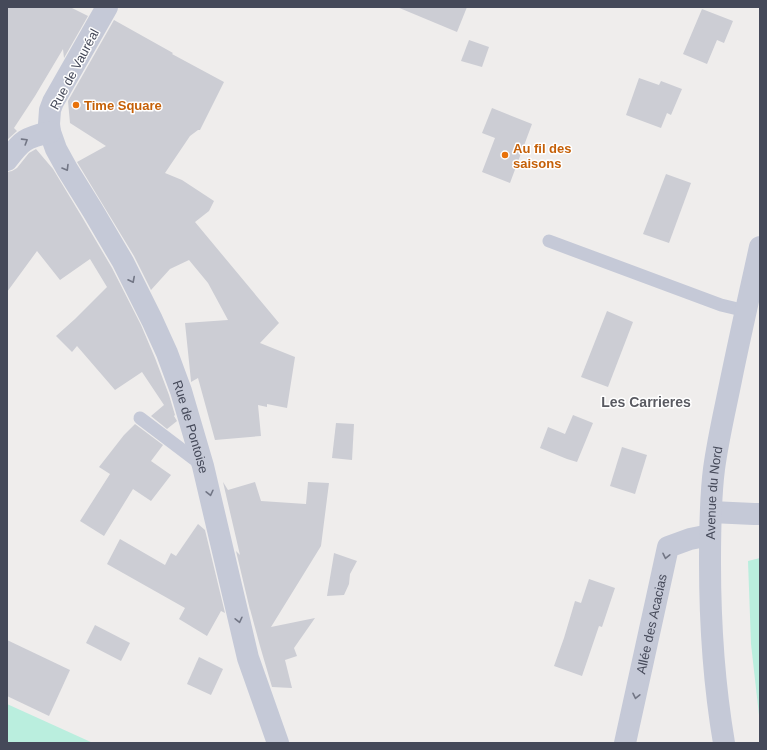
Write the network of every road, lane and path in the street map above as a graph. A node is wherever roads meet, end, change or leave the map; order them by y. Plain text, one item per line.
1 (106, 7) edge
2 (50, 132) junction
3 (7, 160) edge
4 (548, 241) dead end
5 (760, 248) edge
6 (746, 311) junction
7 (140, 418) dead end
8 (203, 466) junction
9 (711, 512) junction
10 (760, 514) edge
11 (710, 535) junction
12 (278, 743) edge
13 (625, 743) edge
14 (724, 743) edge

1 - 2 street, Rue de Vauréal
3 -> 2 street
2 -> 8 street, Rue de Pontoise
4 - 6 lane
5 - 6 street, Avenue du Nord
6 - 9 street, Avenue du Nord
7 - 8 lane
8 -> 12 street, Rue de Pontoise
9 - 10 street
9 - 11 street, Avenue du Nord
11 -> 13 street, Allée des Acacias
11 - 14 street, Avenue du Nord

